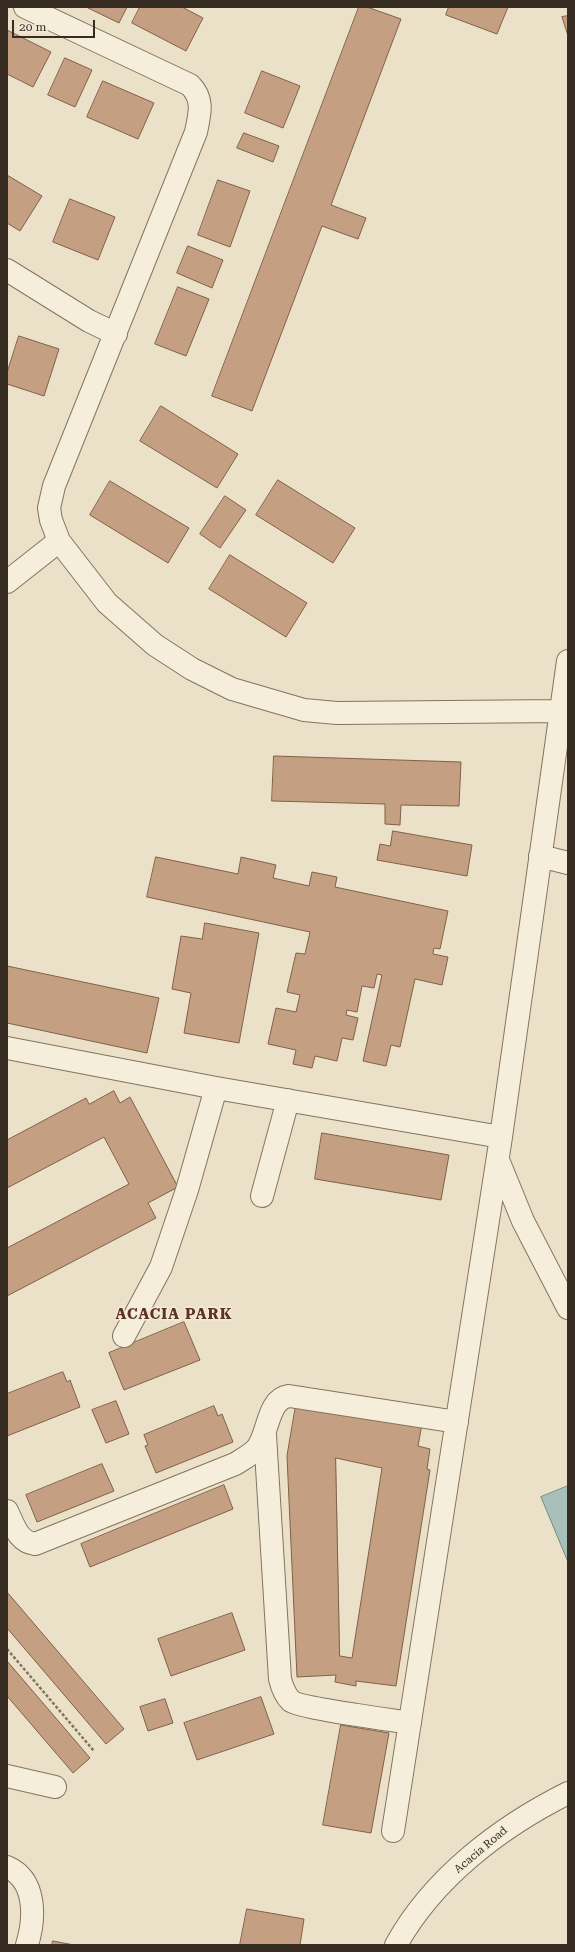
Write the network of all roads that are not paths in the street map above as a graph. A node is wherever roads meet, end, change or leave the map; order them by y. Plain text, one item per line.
1 (25, 7) edge
2 (7, 270) edge
3 (116, 334) junction
4 (60, 542) junction
5 (7, 582) edge
6 (568, 661) edge
7 (561, 711) junction
8 (540, 856) junction
9 (568, 863) edge
10 (7, 1048) edge
11 (216, 1088) junction
12 (288, 1100) junction
13 (502, 1137) junction
14 (498, 1159) junction
15 (262, 1196) dead end
16 (568, 1308) edge
17 (124, 1336) dead end
18 (457, 1422) junction
19 (266, 1435) junction
20 (7, 1511) edge
21 (410, 1723) junction
22 (7, 1776) edge
23 (55, 1787) dead end
24 (568, 1793) edge
25 (393, 1831) dead end
26 (7, 1867) edge
27 (27, 1945) edge
28 (396, 1945) edge

1 - 3 street
2 - 3 street
3 - 4 street
4 - 5 street
4 - 7 street
6 - 7 street
7 - 8 street
8 - 9 street
8 - 13 street
10 - 11 street
11 - 12 street
11 - 17 street
12 - 13 street
12 - 15 street
13 - 14 street
14 - 16 street
14 - 18 street
18 - 19 street
18 - 21 street
19 - 20 street
19 - 21 street
21 - 25 street
22 - 23 street
24 - 28 street, Acacia Road
26 - 27 street

